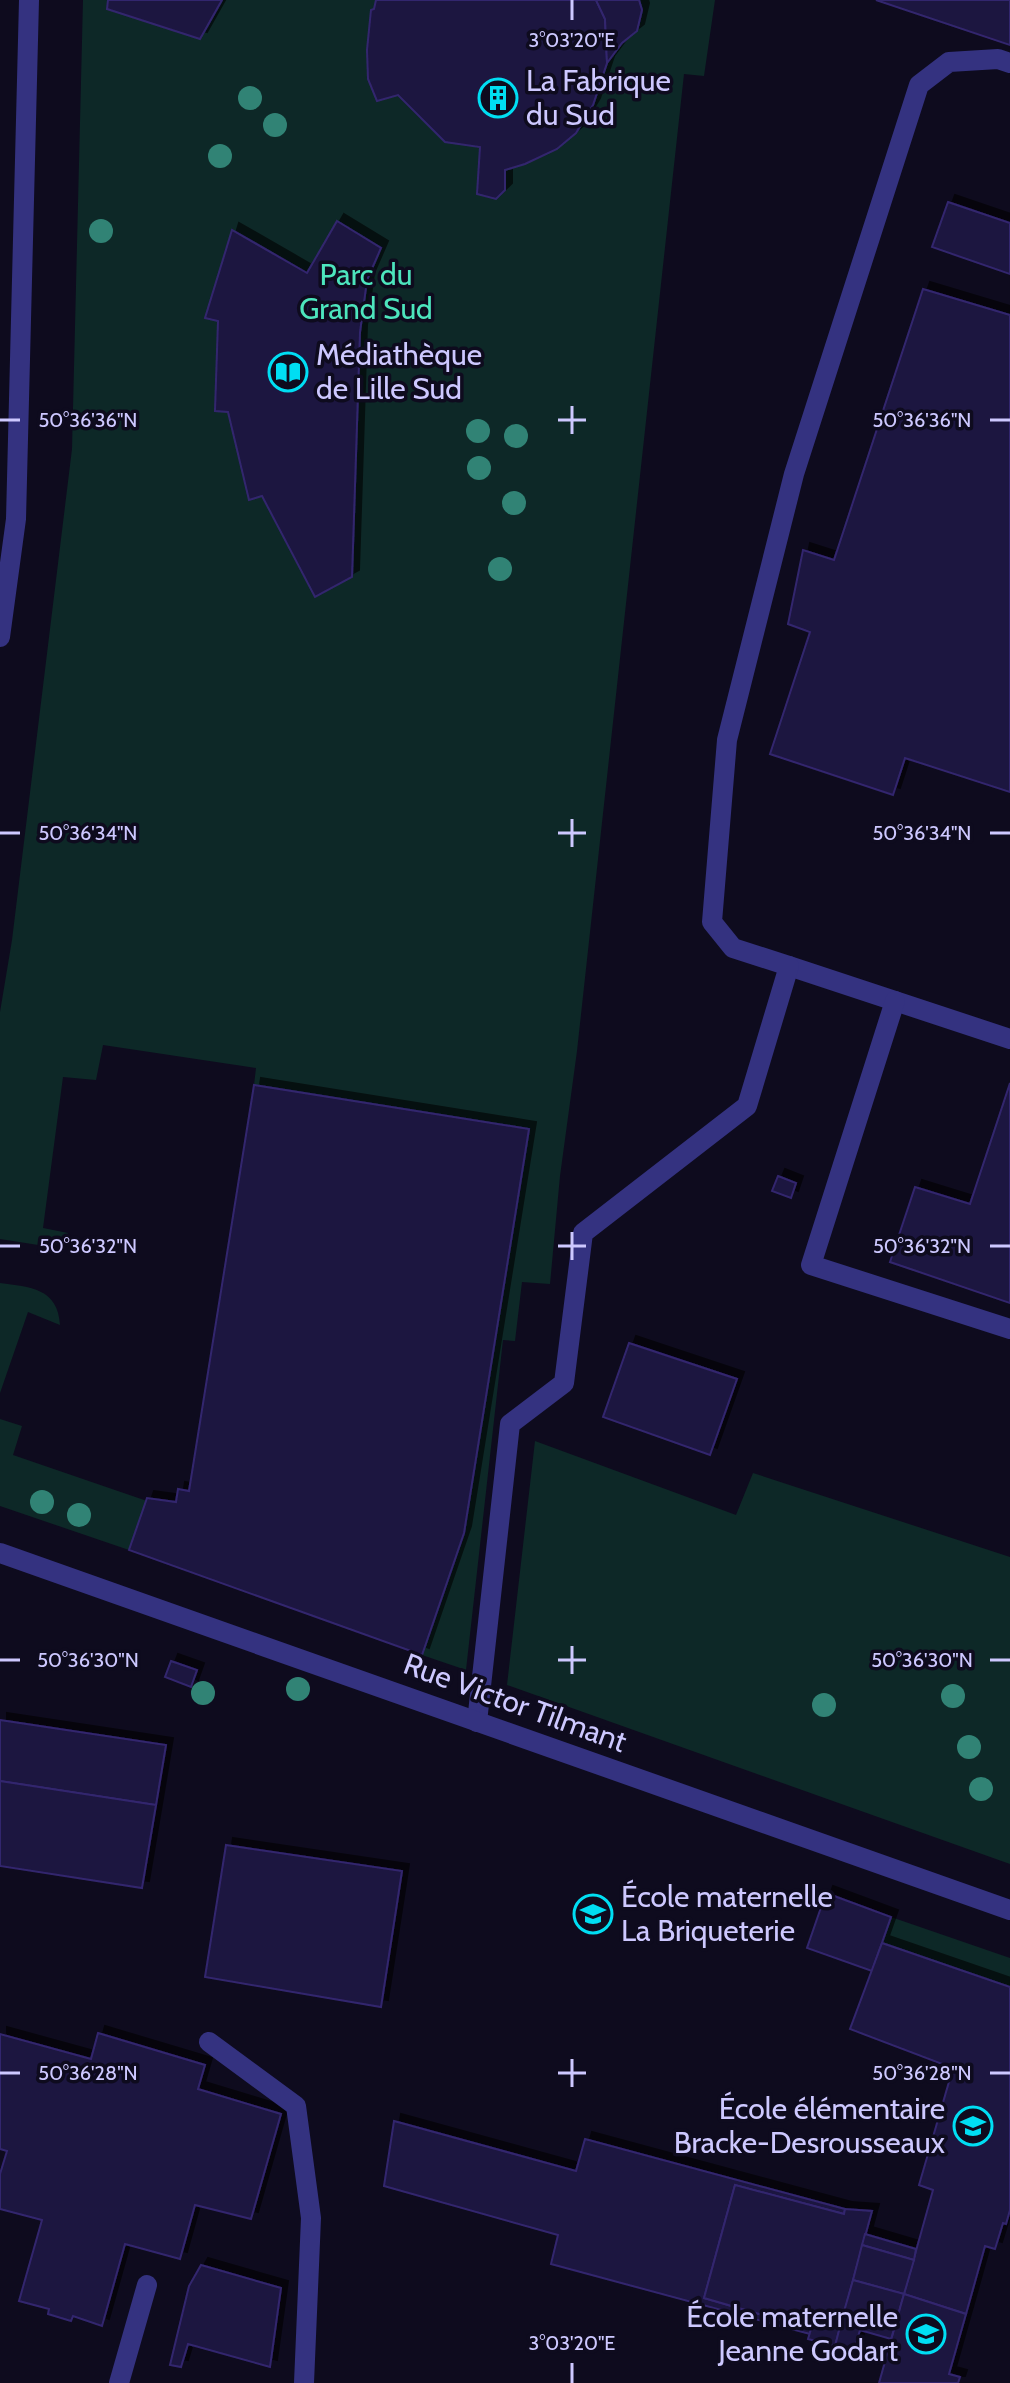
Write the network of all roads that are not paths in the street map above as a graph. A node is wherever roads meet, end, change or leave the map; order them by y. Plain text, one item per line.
1 (29, 0) edge
2 (1010, 63) edge
3 (0, 258) edge
4 (22, 263) junction
5 (0, 637) edge
6 (789, 966) junction
7 (895, 1001) junction
8 (1010, 1039) edge
9 (1010, 1329) edge
10 (0, 1553) edge
11 (477, 1722) junction
12 (1010, 1910) edge
13 (209, 2042) dead end
14 (147, 2285) dead end
15 (119, 2383) edge
16 (304, 2383) edge

1 - 4 street
2 - 6 street
3 - 4 street
4 - 5 street
6 - 7 street
6 - 11 street
7 - 8 street
7 - 9 street
10 - 11 street, Rue Victor Tilmant
11 - 12 street, Rue Victor Tilmant
13 - 16 street
14 - 15 street

